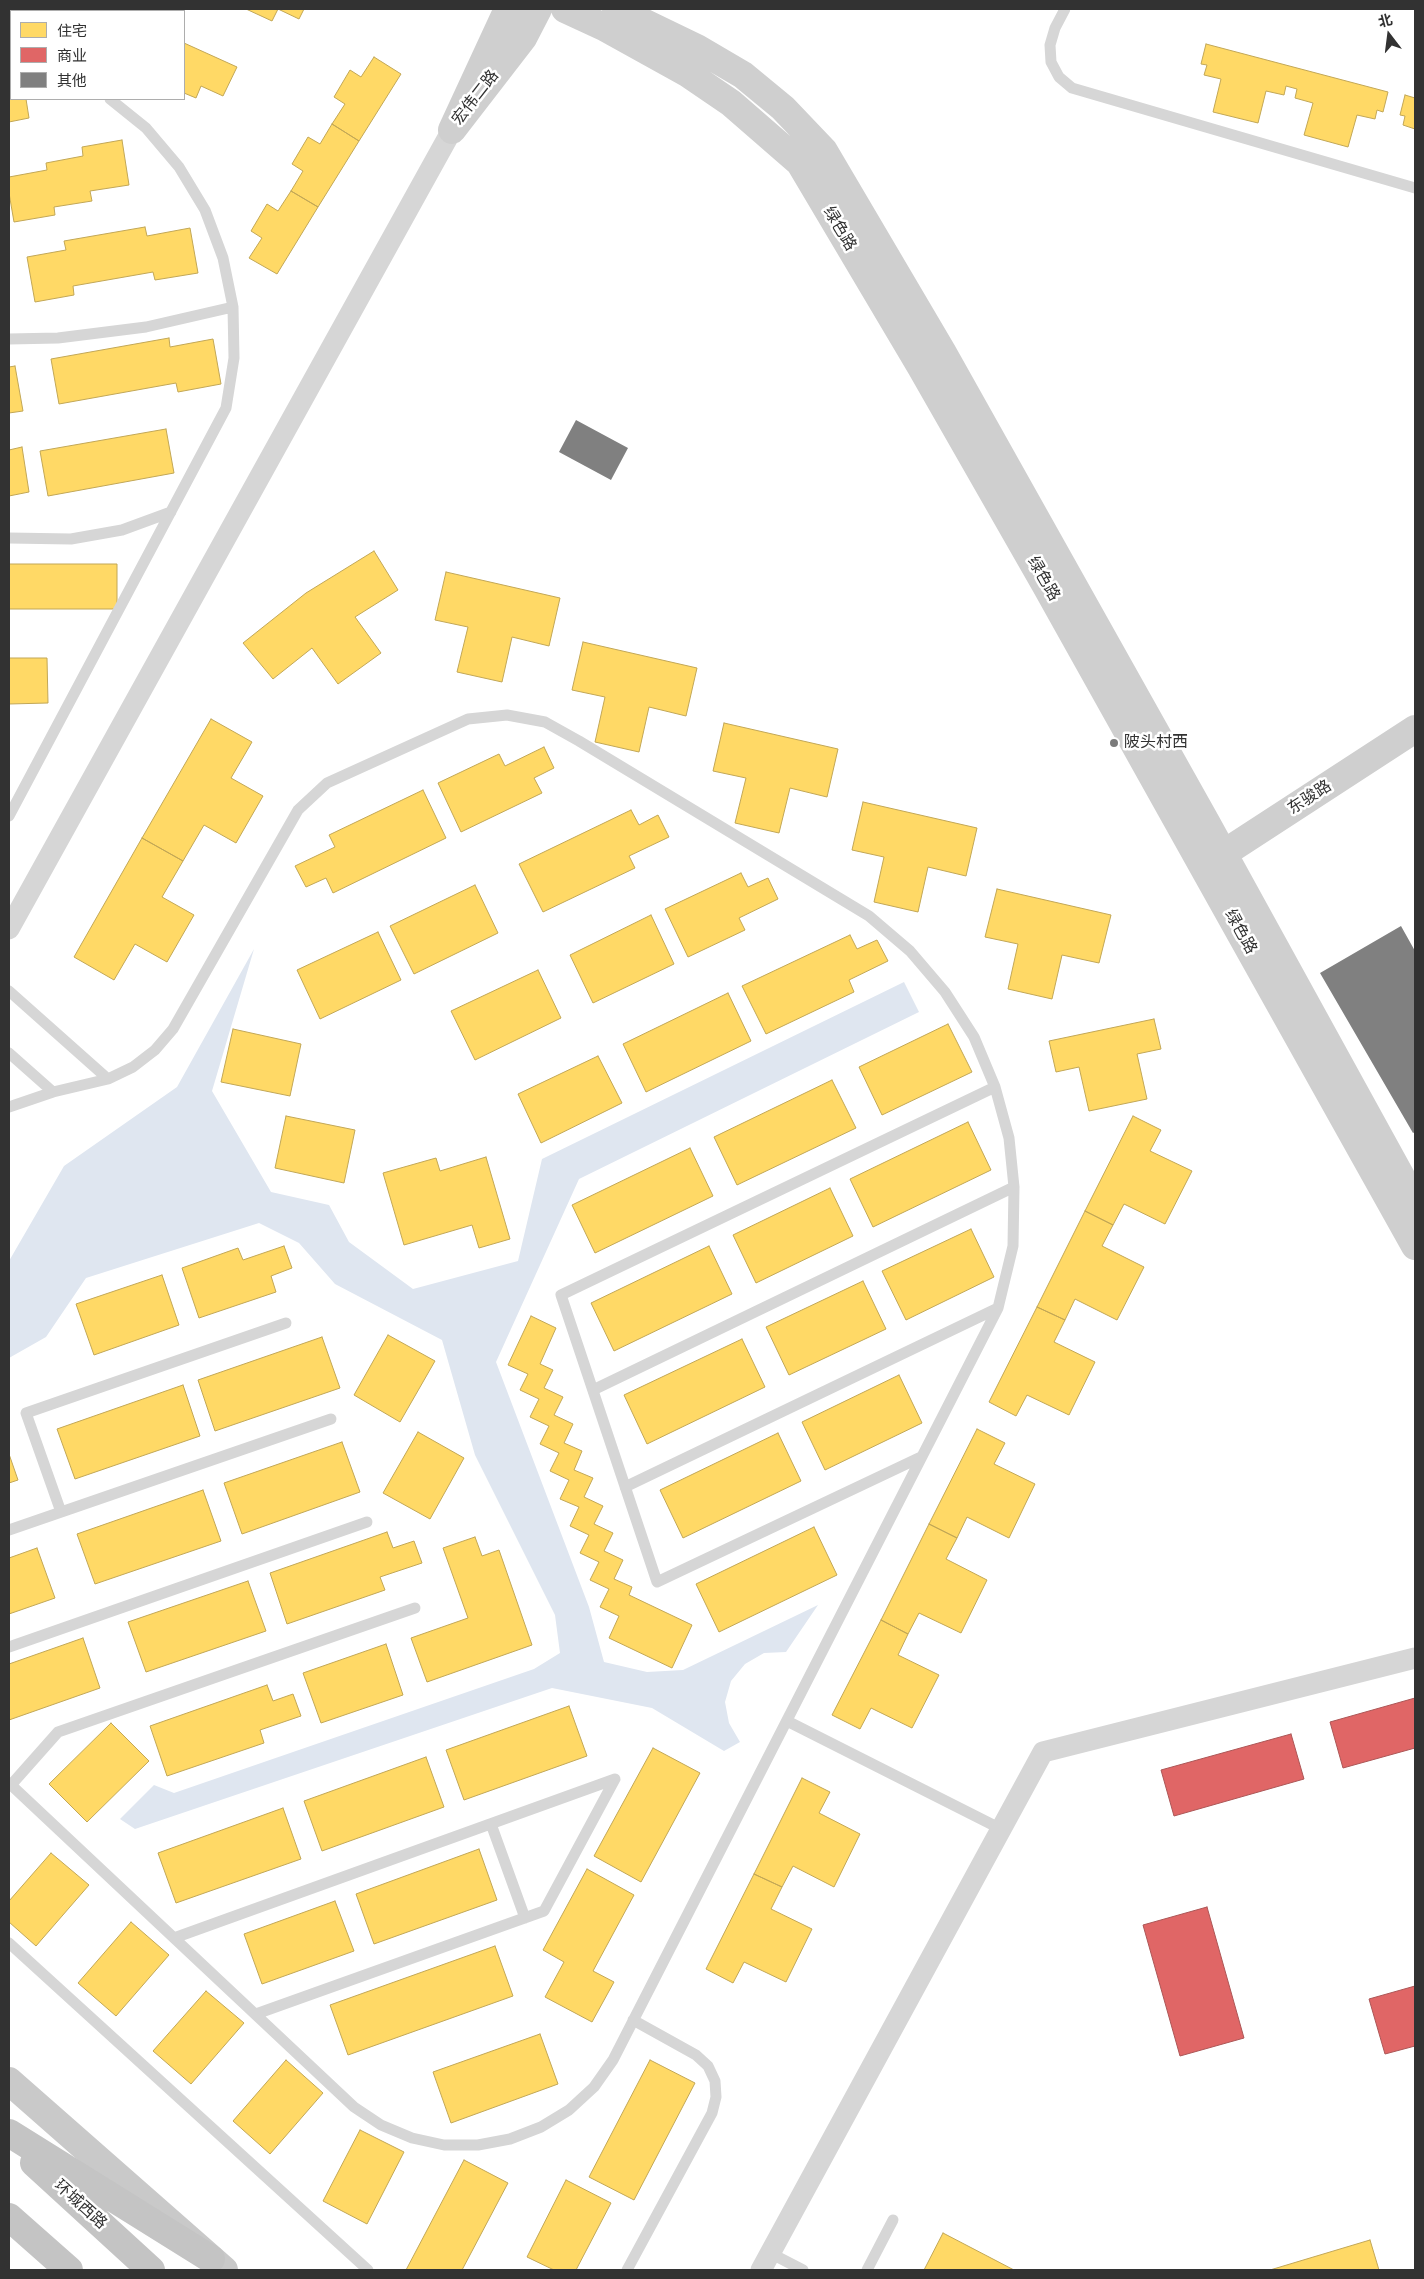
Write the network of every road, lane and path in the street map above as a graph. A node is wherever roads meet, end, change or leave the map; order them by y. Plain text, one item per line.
1 (508, 9) edge
2 (538, 9) edge
3 (565, 9) edge
4 (616, 9) edge
5 (1065, 9) edge
6 (111, 100) edge
7 (452, 130) junction
8 (1415, 188) edge
9 (233, 307) junction
10 (9, 339) edge
11 (171, 512) junction
12 (9, 538) edge
13 (1415, 729) edge
14 (9, 816) edge
15 (1214, 860) junction
16 (9, 929) edge
17 (9, 990) edge
18 (9, 1053) edge
19 (108, 1079) junction
20 (995, 1086) junction
21 (53, 1092) junction
22 (9, 1107) edge
23 (1014, 1187) junction
24 (1415, 1202) edge
25 (1415, 1246) edge
26 (998, 1308) junction
27 (286, 1323) dead end
28 (593, 1390) junction
29 (331, 1419) dead end
30 (921, 1457) junction
31 (625, 1487) junction
32 (61, 1512) junction
33 (367, 1522) dead end
34 (9, 1530) edge
35 (415, 1608) dead end
36 (9, 1647) edge
37 (1415, 1658) edge
38 (786, 1721) junction
39 (10, 1784) edge
40 (491, 1824) junction
41 (1001, 1829) junction
42 (525, 1918) junction
43 (174, 1938) junction
44 (9, 1943) edge
45 (256, 2014) junction
46 (633, 2020) junction
47 (9, 2081) edge
48 (9, 2133) edge
49 (9, 2140) edge
50 (9, 2217) edge
51 (893, 2220) dead end
52 (766, 2262) edge
53 (218, 2264) edge
54 (69, 2270) edge
55 (151, 2270) edge
56 (368, 2270) edge
57 (627, 2270) edge
58 (803, 2270) edge
59 (867, 2270) edge

1 - 7 main road, 宏伟二路
2 - 7 main road, 宏伟二路
3 - 15 main road, 绿色路
4 - 15 main road, 绿色路
5 - 8 lane
6 - 9 lane
7 - 16 street
9 - 10 lane
9 - 11 lane
11 - 12 lane
11 - 14 lane
13 - 15 main road, 东骏路
15 - 24 main road, 绿色路
15 - 25 main road, 绿色路
17 - 19 lane
18 - 21 lane
19 - 20 lane
19 - 21 lane
20 - 23 lane
20 - 28 lane
21 - 22 lane
23 - 26 lane
23 - 28 lane
26 - 30 lane
26 - 31 lane
27 - 32 lane
28 - 31 lane
29 - 32 lane
30 - 31 lane
30 - 38 lane
32 - 34 lane
33 - 36 lane
35 - 39 lane
37 - 41 street
38 - 41 lane
38 - 46 lane
39 - 43 lane
40 - 42 lane
40 - 42 lane
40 - 43 lane
41 - 52 street
42 - 45 lane
43 - 45 lane
44 - 56 lane
45 - 46 lane
46 - 57 lane
47 - 53 main road
48 - 53 highway
49 - 55 highway, 环城西路
50 - 54 highway
51 - 59 lane
52 - 58 lane

